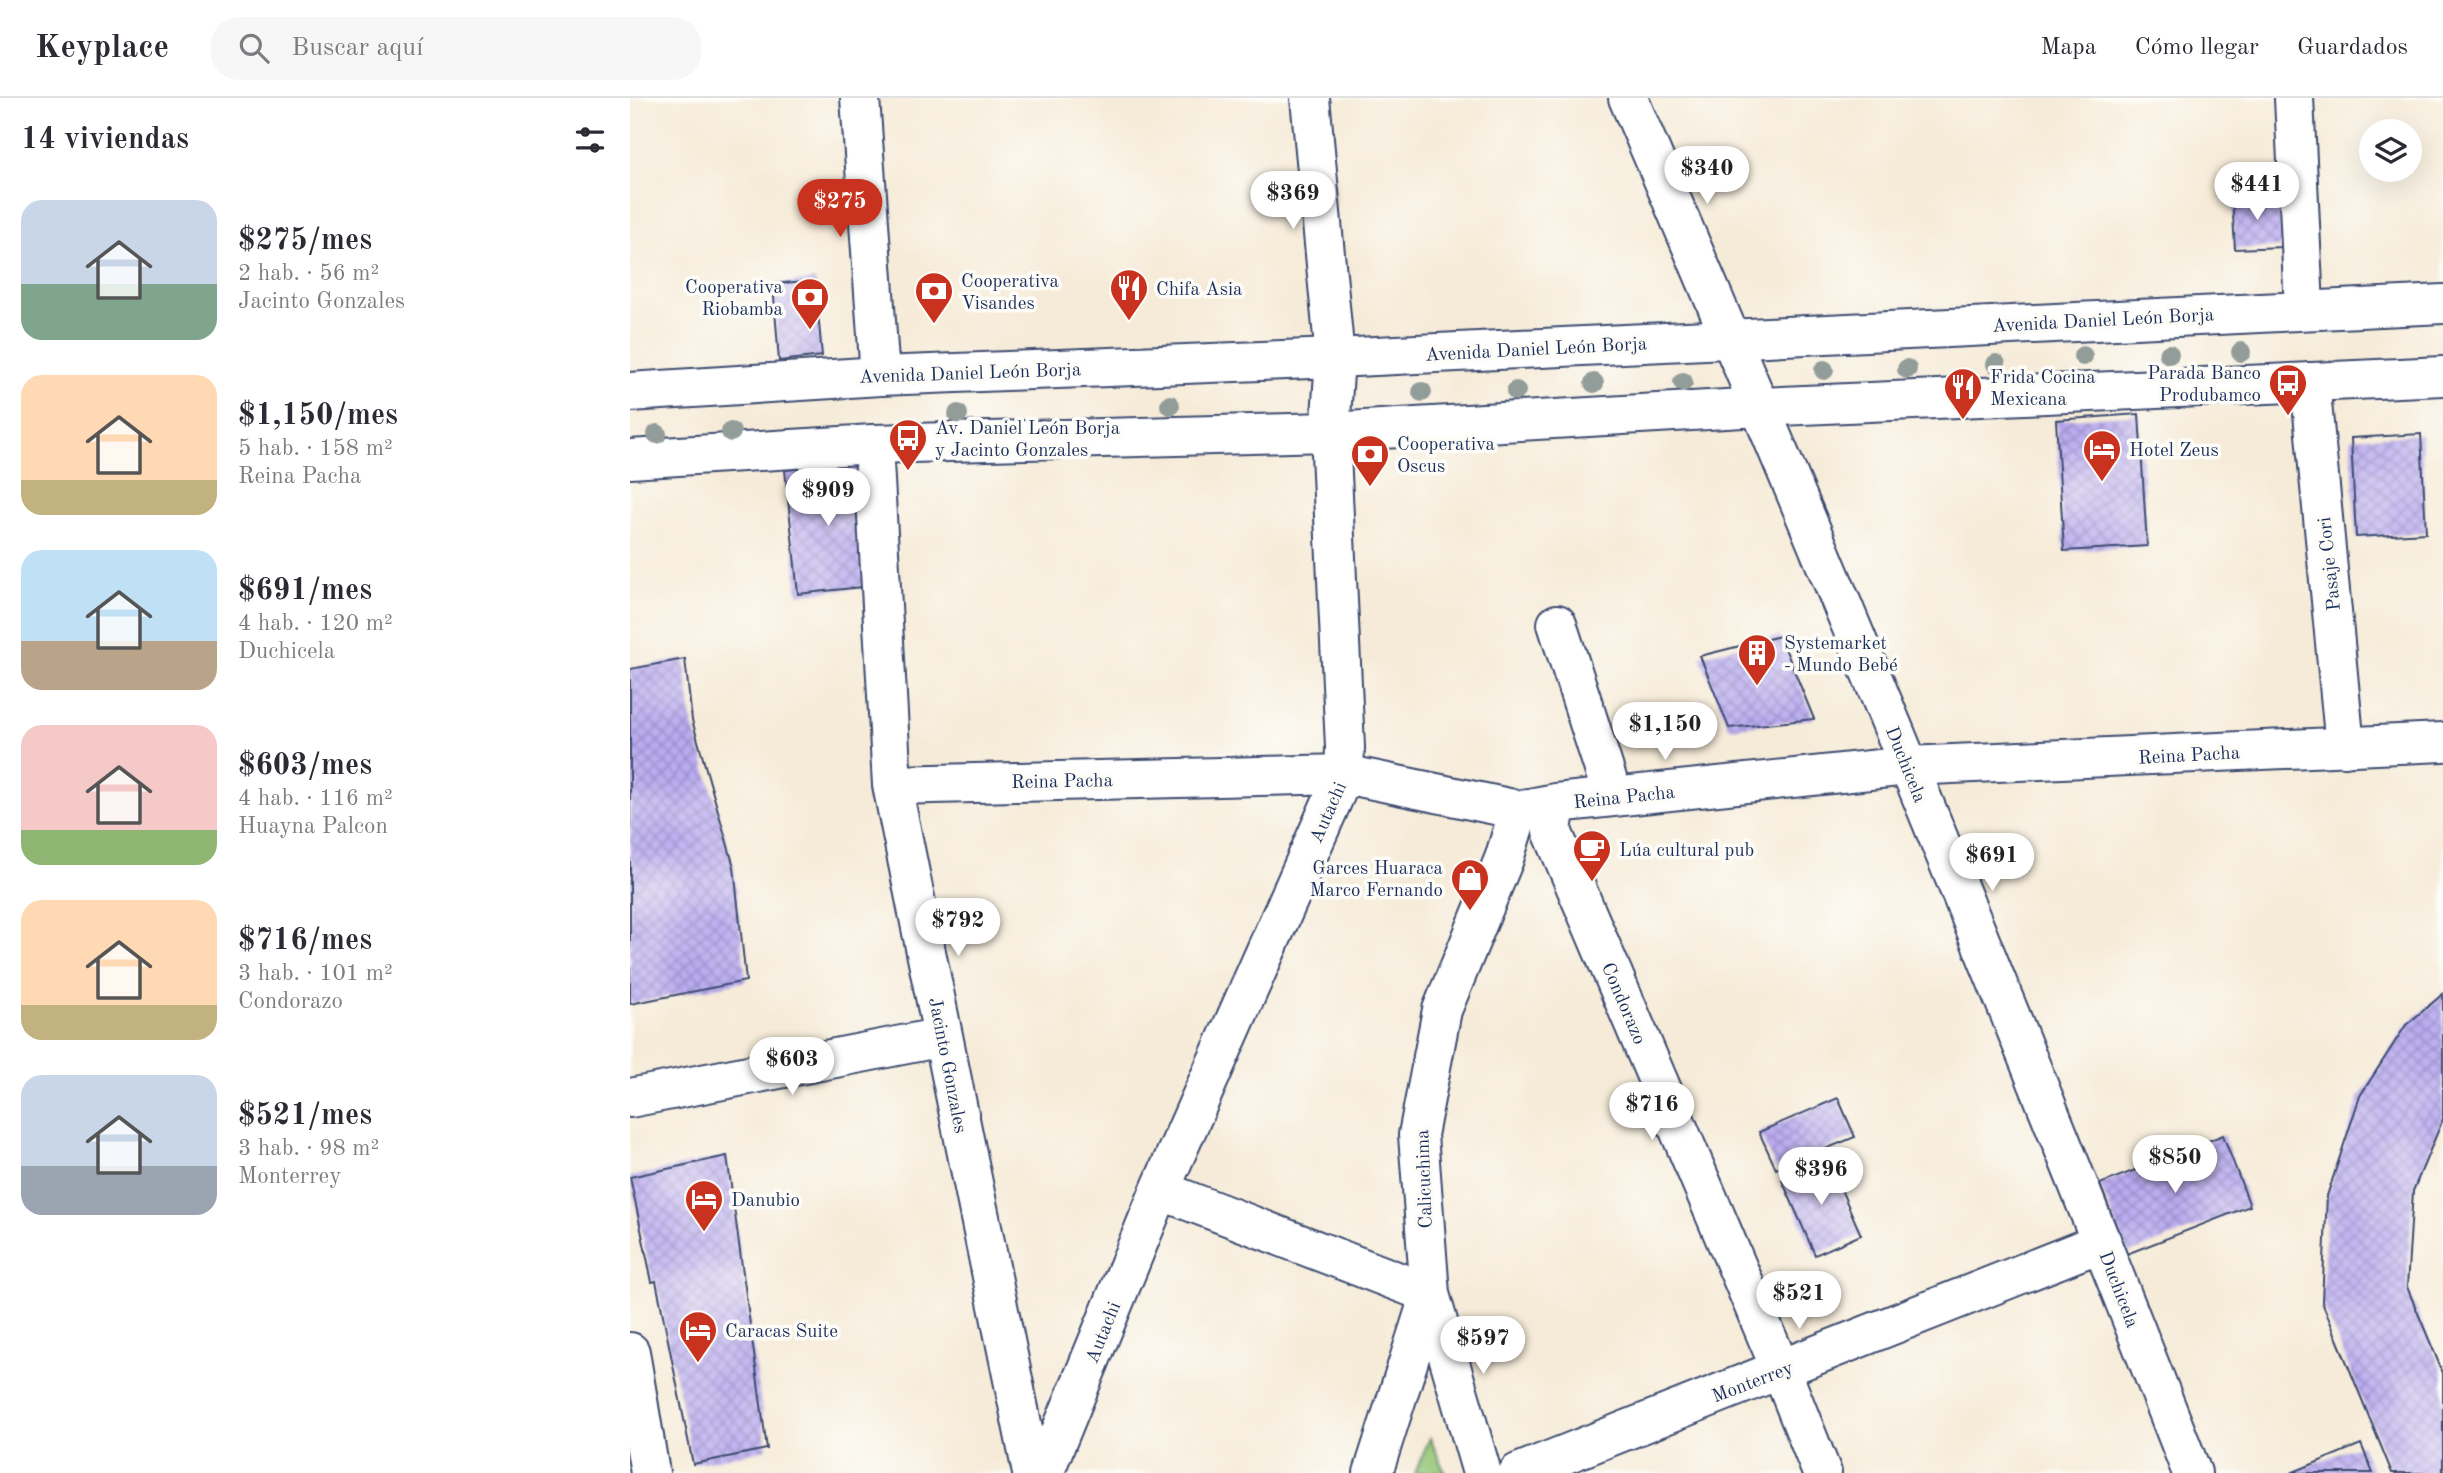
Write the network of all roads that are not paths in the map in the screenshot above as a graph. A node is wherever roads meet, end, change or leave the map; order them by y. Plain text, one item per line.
1 (860, 98) edge
2 (1310, 98) edge
3 (1628, 98) edge
4 (2294, 98) edge
5 (2443, 304) edge
6 (2304, 308) junction
7 (1731, 337) junction
8 (1335, 358) junction
9 (880, 376) junction
10 (2443, 376) edge
11 (2310, 382) junction
12 (630, 392) edge
13 (1760, 407) junction
14 (1330, 432) junction
15 (873, 444) junction
16 (630, 459) edge
17 (1557, 624) dead end
18 (2443, 742) edge
19 (2345, 747) junction
20 (1908, 766) junction
21 (1343, 774) junction
22 (892, 785) junction
23 (1613, 797) junction
24 (1556, 803) junction
25 (1520, 810) junction
26 (943, 1037) junction
27 (630, 1098) edge
28 (1160, 1190) junction
29 (2102, 1242) junction
30 (1430, 1294) junction
31 (630, 1352) edge
32 (1781, 1370) junction
33 (650, 1473) edge
34 (1032, 1473) edge
35 (1044, 1473) edge
36 (1373, 1473) edge
37 (1482, 1473) edge
38 (1518, 1473) edge
39 (1822, 1473) edge
40 (2192, 1473) edge

1 - 9 street
2 - 8 street, Autachi
3 - 7 street, Duchicela
4 - 6 street
5 - 6 street, Avenida Daniel León Borja
6 - 7 street, Avenida Daniel León Borja
7 - 8 street, Avenida Daniel León Borja
7 - 13 street, Duchicela
8 - 9 street, Avenida Daniel León Borja
8 - 14 street, Autachi
9 - 12 street, Avenida Daniel León Borja
10 - 11 street
11 - 13 street
11 - 19 street, Pasaje Cori
13 - 14 street
13 - 20 street, Duchicela
14 - 15 street
14 - 21 street, Autachi
15 - 16 street
15 - 22 street, Jacinto Gonzales
17 - 23 street
18 - 19 street, Reina Pacha
19 - 20 street, Reina Pacha
20 - 23 street, Reina Pacha
20 - 29 street, Duchicela
21 - 22 street, Reina Pacha
21 - 25 street, Reina Pacha
21 - 28 street, Autachi
22 - 26 street, Jacinto Gonzales
23 - 24 street, Reina Pacha
24 - 25 street, Reina Pacha
24 - 32 street, Condorazo
25 - 30 street, Calicuchima
26 - 27 street
26 - 34 street, Jacinto Gonzales
28 - 30 street
28 - 35 street, Autachi
29 - 32 street, Monterrey
29 - 40 street, Duchicela
30 - 36 street
30 - 37 street, Calicuchima
31 - 33 street
32 - 38 street, Monterrey
32 - 39 street, Condorazo

